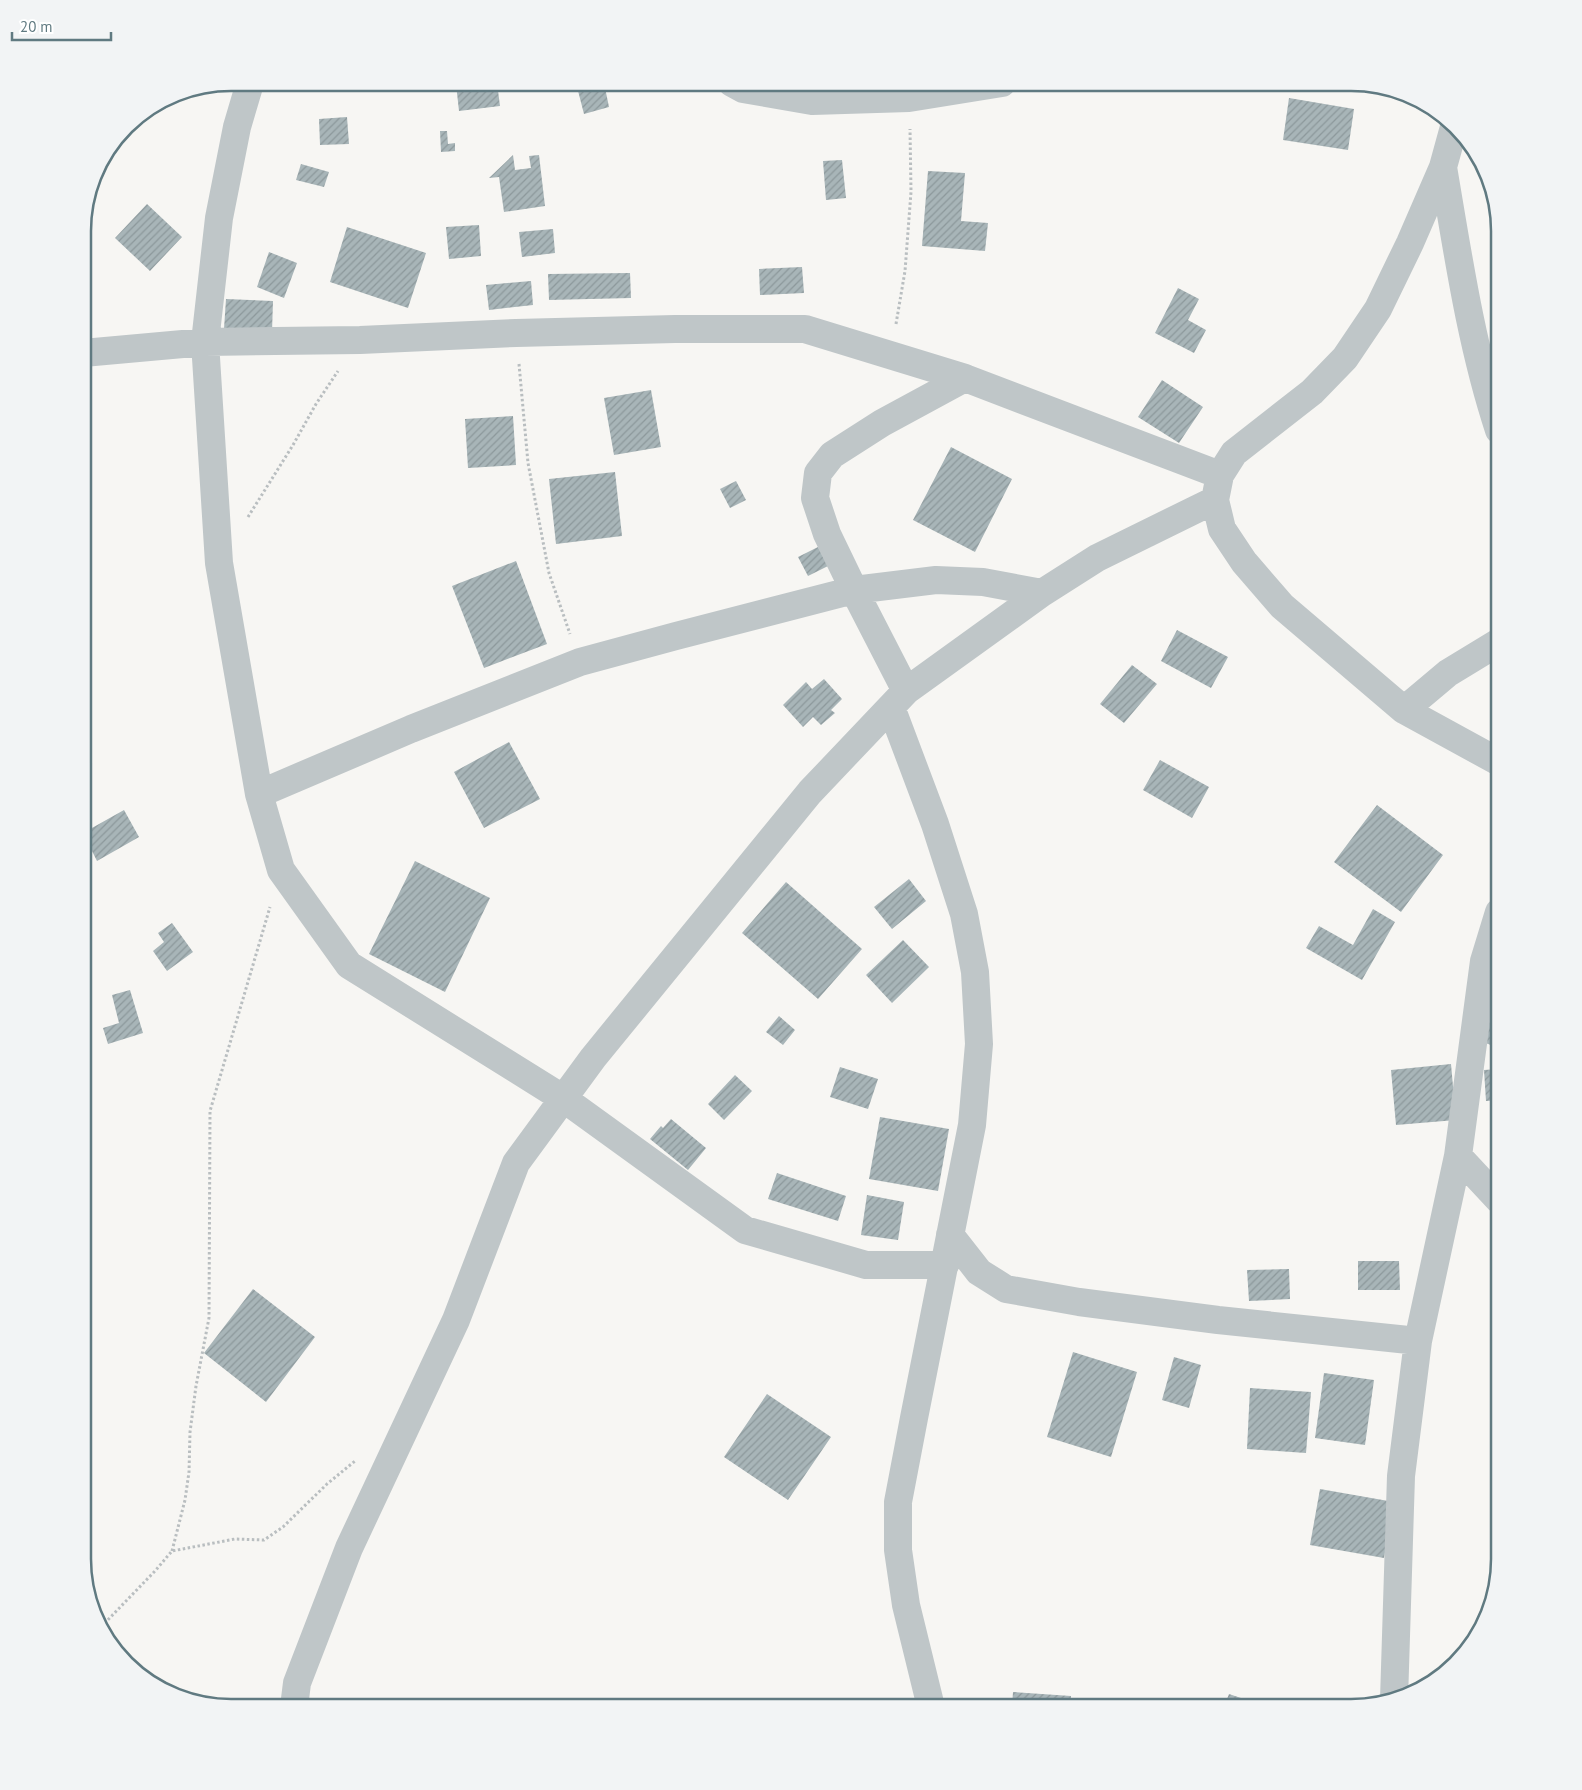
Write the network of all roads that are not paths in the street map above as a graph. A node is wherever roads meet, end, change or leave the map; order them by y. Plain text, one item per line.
1 (247, 92) edge
2 (760, 92) edge
3 (946, 92) edge
4 (1452, 135) edge
5 (1443, 167) junction
6 (205, 342) junction
7 (92, 352) edge
8 (965, 378) junction
9 (1491, 404) edge
10 (1218, 487) junction
11 (854, 590) junction
12 (1042, 593) junction
13 (1491, 647) edge
14 (899, 699) junction
15 (1404, 710) junction
16 (1491, 757) edge
17 (259, 794) junction
18 (1491, 940) edge
19 (564, 1099) junction
20 (1458, 1156) junction
21 (1491, 1191) edge
22 (950, 1235) junction
23 (944, 1265) junction
24 (1418, 1341) junction
25 (1394, 1691) edge
26 (296, 1695) edge
27 (928, 1699) edge

1 - 6 street
2 - 3 street
4 - 5 street
5 - 9 street
5 - 10 street
6 - 7 street
6 - 8 street
6 - 17 street
8 - 10 street
8 - 11 street
10 - 12 street
10 - 15 street
11 - 12 street
11 - 14 street
11 - 17 street
12 - 14 street
13 - 15 street
14 - 19 street
14 - 22 street
15 - 16 street
17 - 19 street
18 - 20 street
19 - 23 street
19 - 26 street
20 - 21 street
20 - 24 street
22 - 23 street
22 - 24 street
23 - 27 street
24 - 25 street

